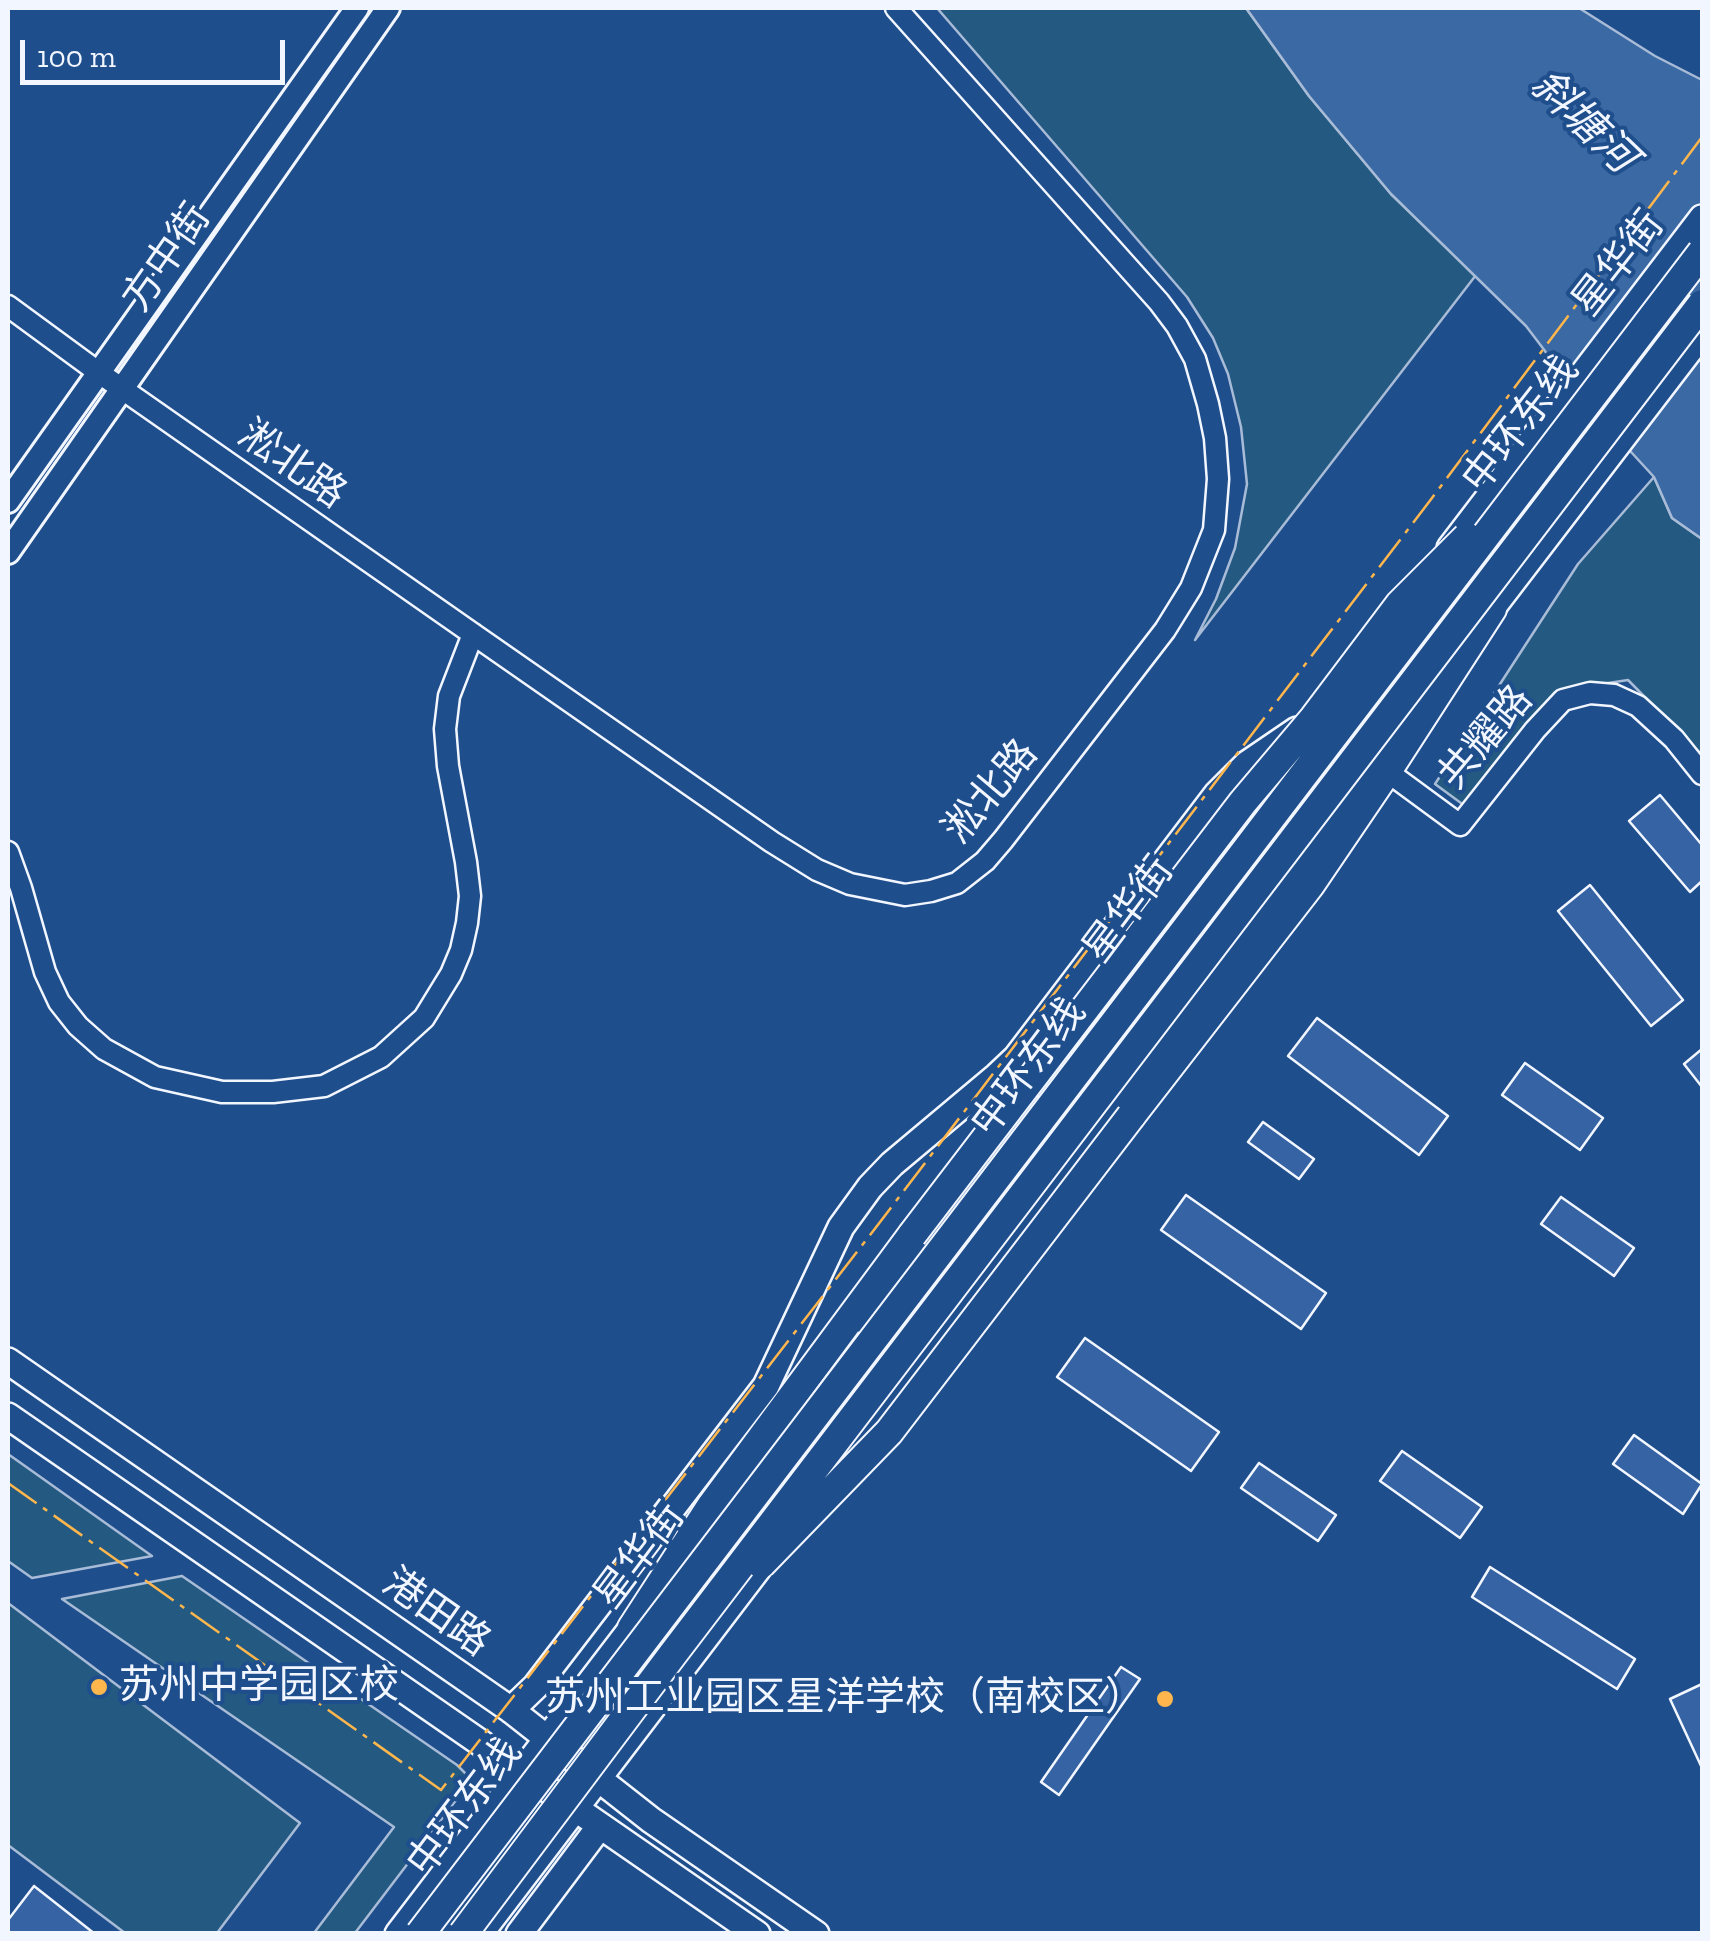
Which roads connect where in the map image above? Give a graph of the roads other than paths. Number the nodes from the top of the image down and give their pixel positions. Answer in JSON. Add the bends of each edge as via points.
{"nodes":[{"id":1,"x":357,"y":8,"type":"edge"},
{"id":2,"x":388,"y":8,"type":"edge"},
{"id":3,"x":896,"y":8,"type":"edge"},
{"id":4,"x":1702,"y":218,"type":"edge"},
{"id":5,"x":1702,"y":252,"type":"edge"},
{"id":6,"x":1702,"y":304,"type":"edge"},
{"id":7,"x":8,"y":306,"type":"edge"},
{"id":8,"x":1702,"y":334,"type":"edge"},
{"id":9,"x":98,"y":372,"type":"junction"},
{"id":10,"x":122,"y":389,"type":"junction"},
{"id":11,"x":1542,"y":462,"type":"junction"},
{"id":12,"x":8,"y":501,"type":"edge"},
{"id":13,"x":8,"y":552,"type":"edge"},
{"id":14,"x":1492,"y":609,"type":"joint"},
{"id":15,"x":473,"y":634,"type":"junction"},
{"id":16,"x":1330,"y":707,"type":"junction"},
{"id":17,"x":1380,"y":767,"type":"junction"},
{"id":18,"x":1702,"y":774,"type":"edge"},
{"id":19,"x":8,"y":852,"type":"edge"},
{"id":20,"x":8,"y":1360,"type":"edge"},
{"id":21,"x":8,"y":1416,"type":"edge"},
{"id":22,"x":632,"y":1628,"type":"junction"},
{"id":23,"x":673,"y":1654,"type":"junction"},
{"id":24,"x":511,"y":1710,"type":"junction"},
{"id":25,"x":546,"y":1738,"type":"junction"},
{"id":26,"x":522,"y":1772,"type":"junction"},
{"id":27,"x":598,"y":1778,"type":"junction"},
{"id":28,"x":575,"y":1809,"type":"junction"},
{"id":29,"x":600,"y":1826,"type":"junction"},
{"id":30,"x":398,"y":1934,"type":"edge"},
{"id":31,"x":420,"y":1934,"type":"edge"},
{"id":32,"x":463,"y":1934,"type":"edge"},
{"id":33,"x":480,"y":1934,"type":"edge"},
{"id":34,"x":519,"y":1934,"type":"edge"},
{"id":35,"x":756,"y":1934,"type":"edge"},
{"id":36,"x":816,"y":1934,"type":"edge"}],
"edges":[{"from":1,"to":9,"type":"main road","name":"方中街"},
{"from":2,"to":10,"type":"main road","name":"方中街"},
{"from":3,"to":15,"type":"street","name":"淞北路","via":[[1159,302],[1195,360],[1215,438],[1214,530],[1165,630],[986,861],[958,882],[905,894],[818,870]]},
{"from":4,"to":16,"type":"main road","name":"星华街"},
{"from":5,"to":11,"type":"highway","name":"中环东线","bridge":true},
{"from":6,"to":23,"type":"highway","name":"中环东线","bridge":true},
{"from":7,"to":9,"type":"street","name":"淞北路"},
{"from":8,"to":14,"type":"main road"},
{"from":9,"to":10,"type":"street","name":"淞北路"},
{"from":9,"to":12,"type":"main road","name":"方中街"},
{"from":10,"to":13,"type":"main road","name":"方中街"},
{"from":10,"to":15,"type":"street","name":"淞北路"},
{"from":11,"to":22,"type":"highway","bridge":true,"via":[[1400,604],[1243,802],[712,1505]]},
{"from":11,"to":31,"type":"highway","name":"中环东线","bridge":true},
{"from":14,"to":17,"type":"highway"},
{"from":15,"to":19,"type":"street","via":[[449,696],[446,729],[470,896],[461,950],[424,1018],[381,1057],[324,1086],[222,1092],[155,1077],[104,1048],[59,1002]]},
{"from":16,"to":22,"type":"main road","name":"星华街"},
{"from":16,"to":24,"type":"main road","via":[[1231,778],[1016,1058],[870,1187],[841,1228],[766,1386]]},
{"from":17,"to":18,"type":"street","name":"共耀路","via":[[1460,825],[1563,700],[1590,693],[1638,706]]},
{"from":17,"to":23,"type":"highway","bridge":true,"via":[[1310,885],[889,1432]]},
{"from":17,"to":27,"type":"main road"},
{"from":20,"to":24,"type":"main road","name":"港田路"},
{"from":21,"to":26,"type":"main road","name":"港田路"},
{"from":22,"to":25,"type":"main road","name":"星华街"},
{"from":23,"to":32,"type":"highway","name":"中环东线","bridge":true},
{"from":24,"to":25,"type":"main road","name":"港田路"},
{"from":25,"to":26,"type":"main road","name":"星华街"},
{"from":25,"to":27,"type":"main road","name":"港田路"},
{"from":26,"to":28,"type":"main road","name":"港田路"},
{"from":26,"to":30,"type":"main road","name":"星华街"},
{"from":27,"to":28,"type":"main road"},
{"from":27,"to":36,"type":"main road","name":"港田路"},
{"from":28,"to":29,"type":"main road","name":"港田路"},
{"from":28,"to":33,"type":"main road"},
{"from":29,"to":34,"type":"main road"},
{"from":29,"to":35,"type":"main road","name":"港田路"}]}
